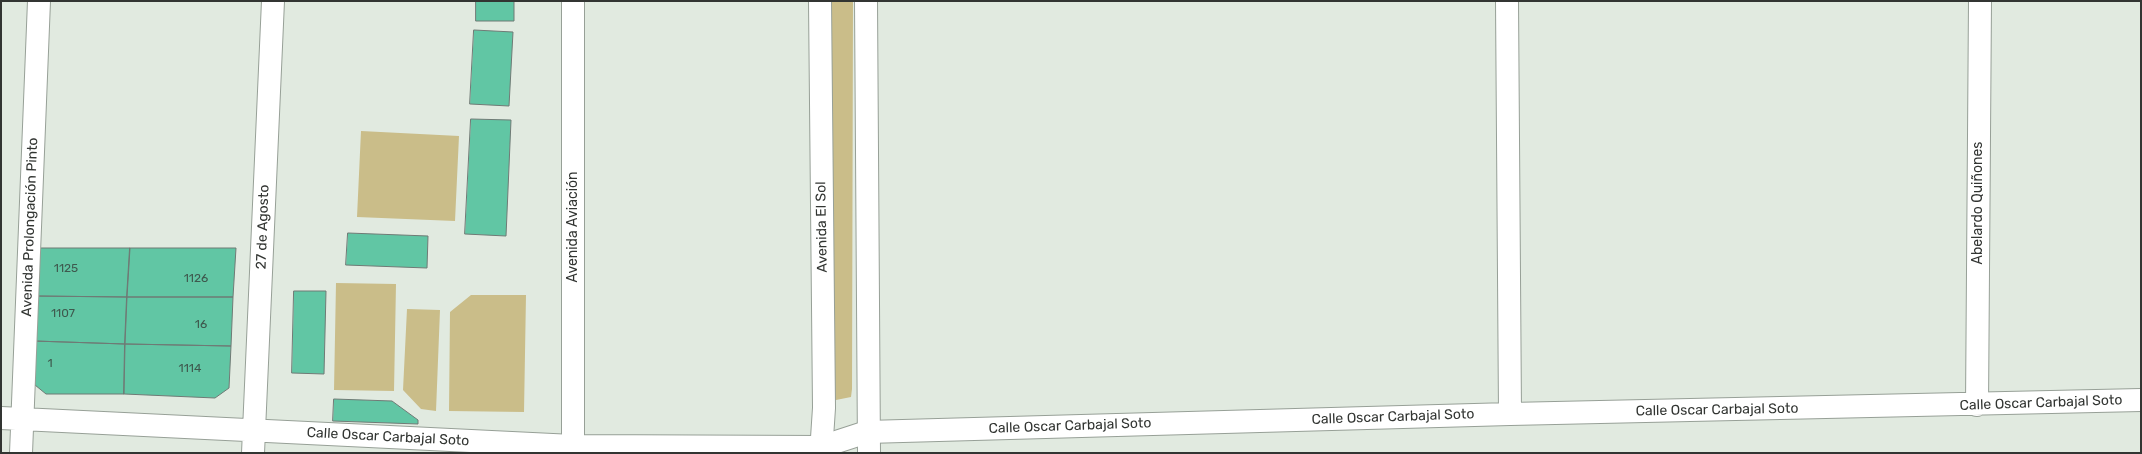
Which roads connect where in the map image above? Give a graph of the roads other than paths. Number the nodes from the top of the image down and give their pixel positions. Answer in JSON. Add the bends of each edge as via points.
{"nodes":[{"id":1,"x":39,"y":1,"type":"edge"},
{"id":2,"x":273,"y":1,"type":"edge"},
{"id":3,"x":574,"y":1,"type":"edge"},
{"id":4,"x":820,"y":1,"type":"edge"},
{"id":5,"x":866,"y":1,"type":"edge"},
{"id":6,"x":1507,"y":1,"type":"edge"},
{"id":7,"x":1980,"y":1,"type":"edge"},
{"id":8,"x":2141,"y":400,"type":"edge"},
{"id":9,"x":1977,"y":405,"type":"junction"},
{"id":10,"x":1510,"y":414,"type":"junction"},
{"id":11,"x":1,"y":418,"type":"edge"},
{"id":12,"x":22,"y":419,"type":"junction"},
{"id":13,"x":254,"y":430,"type":"junction"},
{"id":14,"x":867,"y":432,"type":"junction"},
{"id":15,"x":573,"y":449,"type":"edge"},
{"id":16,"x":821,"y":450,"type":"edge"},
{"id":17,"x":21,"y":453,"type":"edge"},
{"id":18,"x":254,"y":453,"type":"edge"},
{"id":19,"x":868,"y":453,"type":"edge"}],
"edges":[{"from":1,"to":12,"type":"street","name":"Avenida Prolongación Pinto"},
{"from":2,"to":13,"type":"street","name":"27 de Agosto"},
{"from":3,"to":15,"type":"street","name":"Avenida Aviación"},
{"from":4,"to":16,"type":"street","name":"Avenida El Sol","via":[[824,408]]},
{"from":5,"to":14,"type":"street","via":[[870,396]]},
{"from":6,"to":10,"type":"street"},
{"from":7,"to":9,"type":"street","name":"Abelardo Quiñones"},
{"from":8,"to":9,"type":"street","name":"Calle Oscar Carbajal Soto"},
{"from":9,"to":10,"type":"street","name":"Calle Oscar Carbajal Soto"},
{"from":10,"to":14,"type":"street","name":"Calle Oscar Carbajal Soto"},
{"from":11,"to":12,"type":"street","name":"Calle Oscar Carbajal Soto"},
{"from":12,"to":13,"type":"street","name":"Calle Oscar Carbajal Soto"},
{"from":12,"to":17,"type":"street","name":"Avenida Prolongación Pinto"},
{"from":13,"to":15,"type":"street","name":"Calle Oscar Carbajal Soto"},
{"from":13,"to":18,"type":"street","name":"27 de Agosto"},
{"from":14,"to":16,"type":"street","name":"Calle Oscar Carbajal Soto"},
{"from":14,"to":19,"type":"street"},
{"from":15,"to":16,"type":"street","name":"Calle Oscar Carbajal Soto"}]}
